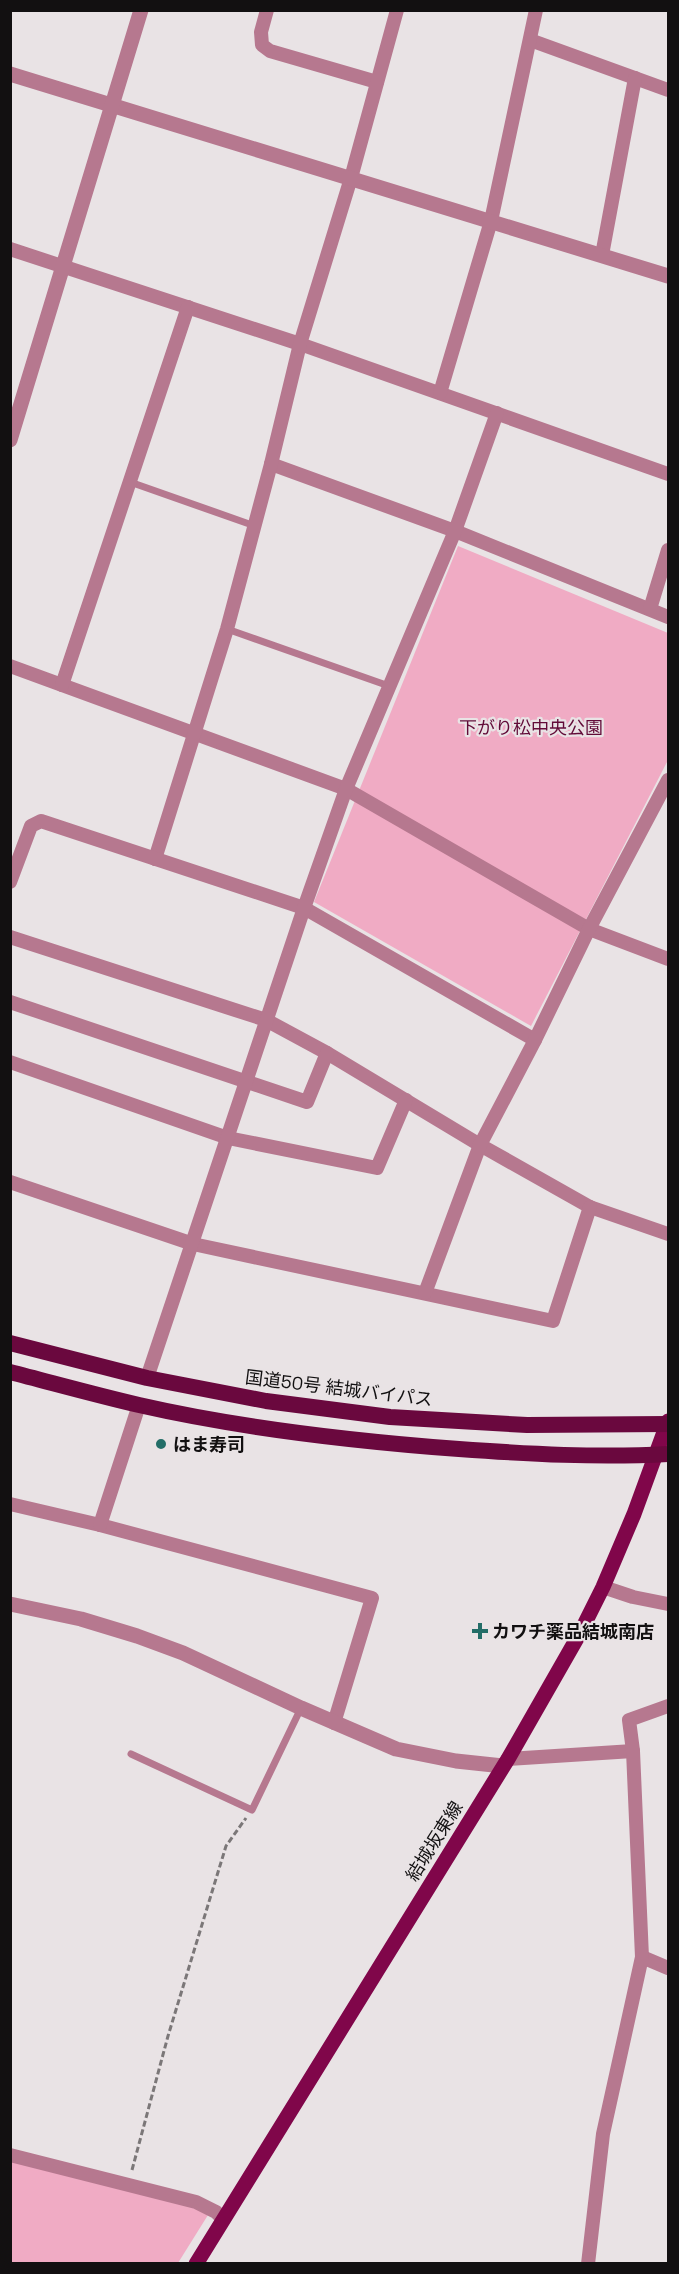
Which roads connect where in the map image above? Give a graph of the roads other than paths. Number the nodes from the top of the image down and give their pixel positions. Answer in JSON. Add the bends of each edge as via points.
{"nodes":[{"id":1,"x":141,"y":10,"type":"edge"},
{"id":2,"x":267,"y":10,"type":"edge"},
{"id":3,"x":397,"y":10,"type":"edge"},
{"id":4,"x":536,"y":10,"type":"edge"},
{"id":5,"x":530,"y":40,"type":"junction"},
{"id":6,"x":10,"y":74,"type":"edge"},
{"id":7,"x":635,"y":78,"type":"junction"},
{"id":8,"x":377,"y":82,"type":"junction"},
{"id":9,"x":669,"y":90,"type":"edge"},
{"id":10,"x":112,"y":105,"type":"junction"},
{"id":11,"x":351,"y":178,"type":"junction"},
{"id":12,"x":491,"y":221,"type":"junction"},
{"id":13,"x":10,"y":249,"type":"edge"},
{"id":14,"x":602,"y":255,"type":"junction"},
{"id":15,"x":63,"y":267,"type":"junction"},
{"id":16,"x":669,"y":276,"type":"edge"},
{"id":17,"x":188,"y":307,"type":"junction"},
{"id":18,"x":300,"y":344,"type":"junction"},
{"id":19,"x":440,"y":393,"type":"junction"},
{"id":20,"x":497,"y":413,"type":"junction"},
{"id":21,"x":10,"y":440,"type":"edge"},
{"id":22,"x":271,"y":464,"type":"junction"},
{"id":23,"x":669,"y":474,"type":"edge"},
{"id":24,"x":130,"y":482,"type":"junction"},
{"id":25,"x":255,"y":526,"type":"junction"},
{"id":26,"x":455,"y":531,"type":"junction"},
{"id":27,"x":669,"y":550,"type":"edge"},
{"id":28,"x":650,"y":609,"type":"junction"},
{"id":29,"x":669,"y":617,"type":"edge"},
{"id":30,"x":227,"y":629,"type":"junction"},
{"id":31,"x":10,"y":666,"type":"edge"},
{"id":32,"x":62,"y":685,"type":"junction"},
{"id":33,"x":389,"y":687,"type":"junction"},
{"id":34,"x":195,"y":734,"type":"junction"},
{"id":35,"x":669,"y":780,"type":"edge"},
{"id":36,"x":346,"y":789,"type":"junction"},
{"id":37,"x":655,"y":805,"type":"junction"},
{"id":38,"x":669,"y":812,"type":"edge"},
{"id":39,"x":155,"y":859,"type":"junction"},
{"id":40,"x":10,"y":882,"type":"edge"},
{"id":41,"x":304,"y":908,"type":"junction"},
{"id":42,"x":589,"y":929,"type":"junction"},
{"id":43,"x":10,"y":937,"type":"edge"},
{"id":44,"x":669,"y":959,"type":"edge"},
{"id":45,"x":10,"y":1002,"type":"edge"},
{"id":46,"x":266,"y":1020,"type":"junction"},
{"id":47,"x":535,"y":1040,"type":"junction"},
{"id":48,"x":327,"y":1053,"type":"junction"},
{"id":49,"x":10,"y":1062,"type":"edge"},
{"id":50,"x":247,"y":1080,"type":"junction"},
{"id":51,"x":406,"y":1100,"type":"junction"},
{"id":52,"x":228,"y":1138,"type":"junction"},
{"id":53,"x":480,"y":1145,"type":"junction"},
{"id":54,"x":10,"y":1182,"type":"edge"},
{"id":55,"x":590,"y":1207,"type":"junction"},
{"id":56,"x":669,"y":1234,"type":"edge"},
{"id":57,"x":194,"y":1244,"type":"junction"},
{"id":58,"x":425,"y":1293,"type":"junction"},
{"id":59,"x":10,"y":1343,"type":"edge"},
{"id":60,"x":10,"y":1372,"type":"edge"},
{"id":61,"x":147,"y":1378,"type":"junction"},
{"id":62,"x":140,"y":1405,"type":"junction"},
{"id":63,"x":668,"y":1423,"type":"edge"},
{"id":64,"x":663,"y":1455,"type":"edge"},
{"id":65,"x":10,"y":1504,"type":"edge"},
{"id":66,"x":99,"y":1525,"type":"junction"},
{"id":67,"x":603,"y":1587,"type":"junction"},
{"id":68,"x":10,"y":1604,"type":"edge"},
{"id":69,"x":669,"y":1604,"type":"edge"},
{"id":70,"x":669,"y":1706,"type":"edge"},
{"id":71,"x":301,"y":1708,"type":"junction"},
{"id":72,"x":334,"y":1723,"type":"junction"},
{"id":73,"x":633,"y":1751,"type":"junction"},
{"id":74,"x":130,"y":1754,"type":"dead end"},
{"id":75,"x":506,"y":1763,"type":"junction"},
{"id":76,"x":642,"y":1957,"type":"junction"},
{"id":77,"x":669,"y":1968,"type":"edge"},
{"id":78,"x":10,"y":2155,"type":"edge"},
{"id":79,"x":224,"y":2220,"type":"junction"},
{"id":80,"x":196,"y":2264,"type":"edge"},
{"id":81,"x":588,"y":2264,"type":"edge"}],
"edges":[{"from":1,"to":10,"type":"street"},
{"from":2,"to":8,"type":"street","via":[[261,32],[262,45],[270,51]]},
{"from":3,"to":8,"type":"street"},
{"from":4,"to":5,"type":"street"},
{"from":5,"to":7,"type":"street"},
{"from":5,"to":12,"type":"street"},
{"from":6,"to":10,"type":"street"},
{"from":7,"to":9,"type":"street"},
{"from":7,"to":14,"type":"street"},
{"from":8,"to":11,"type":"street"},
{"from":10,"to":11,"type":"street"},
{"from":10,"to":15,"type":"street"},
{"from":11,"to":12,"type":"street"},
{"from":11,"to":18,"type":"street"},
{"from":12,"to":14,"type":"street"},
{"from":12,"to":19,"type":"street"},
{"from":13,"to":15,"type":"street"},
{"from":14,"to":16,"type":"street"},
{"from":15,"to":17,"type":"street"},
{"from":15,"to":21,"type":"street"},
{"from":17,"to":18,"type":"street"},
{"from":17,"to":24,"type":"street"},
{"from":18,"to":19,"type":"street"},
{"from":18,"to":22,"type":"street"},
{"from":19,"to":20,"type":"street"},
{"from":20,"to":23,"type":"street"},
{"from":20,"to":26,"type":"street"},
{"from":22,"to":25,"type":"street"},
{"from":22,"to":26,"type":"street"},
{"from":24,"to":25,"type":"lane"},
{"from":24,"to":32,"type":"street"},
{"from":25,"to":30,"type":"street"},
{"from":26,"to":28,"type":"street"},
{"from":26,"to":33,"type":"street"},
{"from":27,"to":28,"type":"street"},
{"from":28,"to":29,"type":"street"},
{"from":30,"to":33,"type":"lane"},
{"from":30,"to":34,"type":"street"},
{"from":31,"to":32,"type":"street"},
{"from":32,"to":34,"type":"street"},
{"from":33,"to":36,"type":"street"},
{"from":34,"to":36,"type":"street"},
{"from":34,"to":39,"type":"street"},
{"from":35,"to":37,"type":"street"},
{"from":36,"to":41,"type":"street"},
{"from":36,"to":42,"type":"street"},
{"from":37,"to":38,"type":"street"},
{"from":37,"to":42,"type":"street"},
{"from":39,"to":40,"type":"street","via":[[41,821],[31,826]]},
{"from":39,"to":41,"type":"street"},
{"from":41,"to":46,"type":"street"},
{"from":41,"to":47,"type":"street"},
{"from":42,"to":44,"type":"street"},
{"from":42,"to":47,"type":"street"},
{"from":43,"to":46,"type":"street"},
{"from":45,"to":50,"type":"street"},
{"from":46,"to":48,"type":"street"},
{"from":46,"to":50,"type":"street"},
{"from":47,"to":53,"type":"street"},
{"from":48,"to":50,"type":"street","via":[[307,1102]]},
{"from":48,"to":51,"type":"street"},
{"from":49,"to":52,"type":"street"},
{"from":50,"to":52,"type":"street"},
{"from":51,"to":52,"type":"street","via":[[377,1168]]},
{"from":51,"to":53,"type":"street"},
{"from":52,"to":57,"type":"street"},
{"from":53,"to":55,"type":"street"},
{"from":53,"to":58,"type":"street"},
{"from":54,"to":57,"type":"street"},
{"from":55,"to":56,"type":"street"},
{"from":55,"to":58,"type":"street","via":[[553,1321]]},
{"from":57,"to":58,"type":"street"},
{"from":57,"to":61,"type":"street"},
{"from":59,"to":61,"type":"highway","name":"国道50号 結城バイパス"},
{"from":60,"to":62,"type":"highway"},
{"from":61,"to":63,"type":"highway","name":"国道50号 結城バイパス","via":[[266,1401],[390,1417],[527,1425]]},
{"from":62,"to":64,"type":"highway","via":[[259,1428],[388,1444],[520,1454]]},
{"from":62,"to":66,"type":"street"},
{"from":63,"to":64,"type":"main road","name":"結城坂東線"},
{"from":64,"to":67,"type":"main road","name":"結城坂東線"},
{"from":65,"to":66,"type":"street"},
{"from":66,"to":72,"type":"street","via":[[372,1598]]},
{"from":67,"to":69,"type":"street"},
{"from":67,"to":75,"type":"main road","name":"結城坂東線"},
{"from":68,"to":71,"type":"street","via":[[137,1636]]},
{"from":70,"to":73,"type":"street","via":[[629,1720]]},
{"from":71,"to":72,"type":"street"},
{"from":71,"to":74,"type":"lane","via":[[252,1810]]},
{"from":72,"to":75,"type":"street","via":[[396,1749],[456,1761]]},
{"from":73,"to":75,"type":"street"},
{"from":73,"to":76,"type":"street"},
{"from":75,"to":79,"type":"main road","name":"結城坂東線"},
{"from":76,"to":77,"type":"street"},
{"from":76,"to":81,"type":"street","via":[[603,2134]]},
{"from":78,"to":79,"type":"street","via":[[196,2202]]},
{"from":79,"to":80,"type":"main road","name":"結城坂東線"}]}
